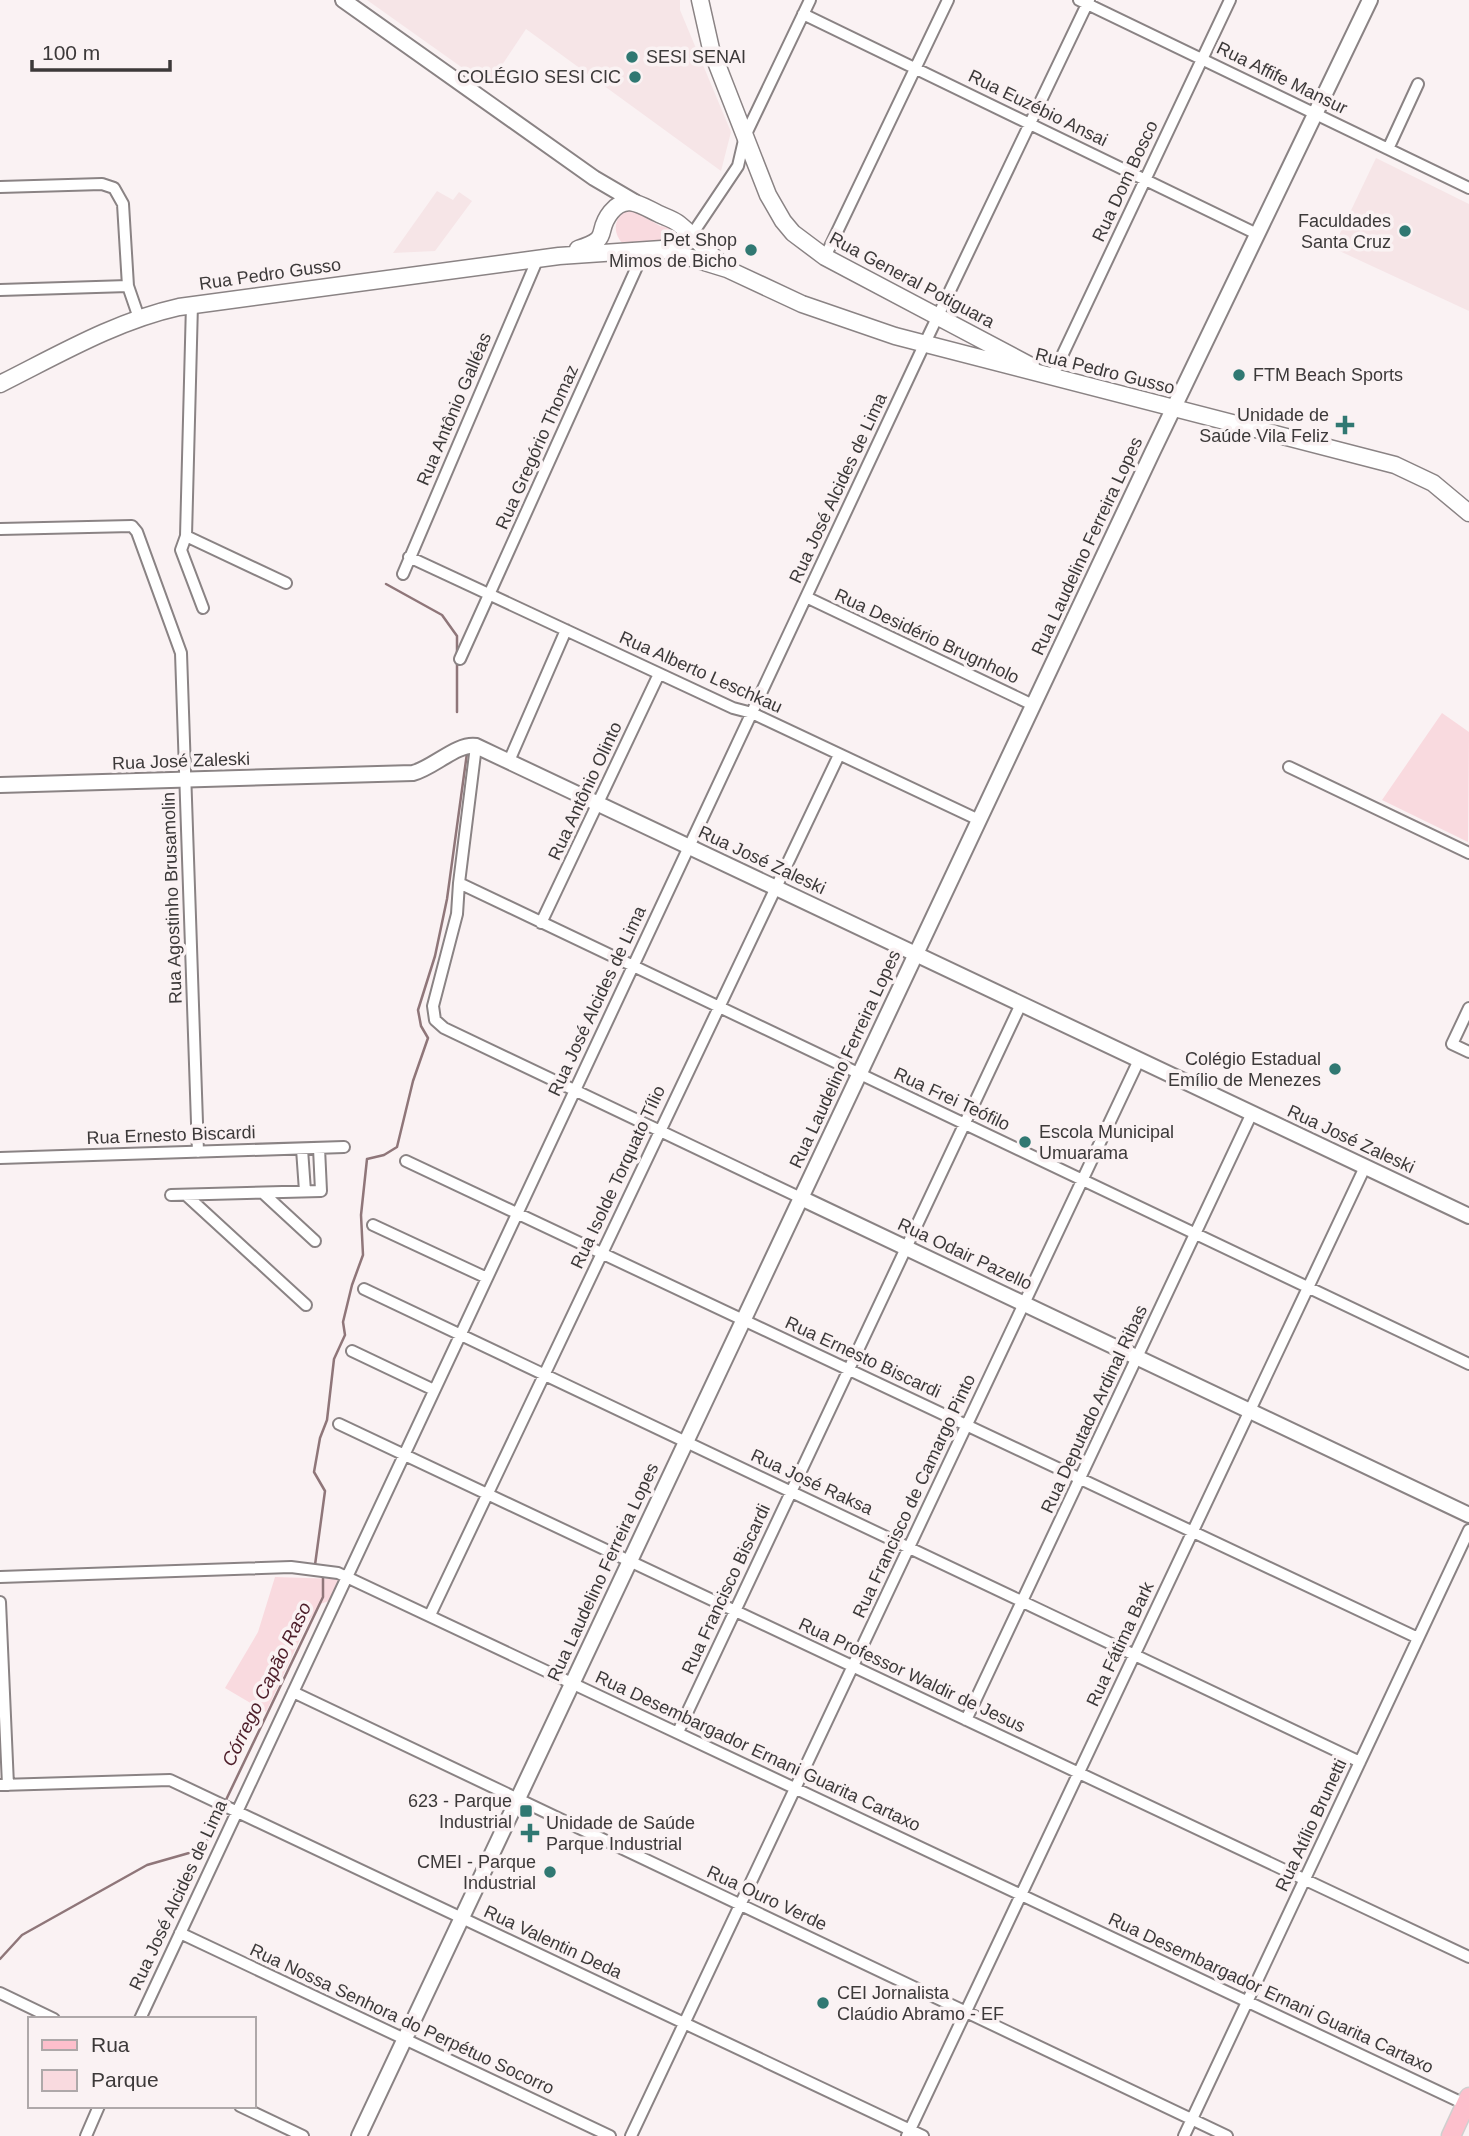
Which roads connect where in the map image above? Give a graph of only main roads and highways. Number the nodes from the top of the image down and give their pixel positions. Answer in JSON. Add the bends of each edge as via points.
{"nodes":[{"id":1,"x":700,"y":0,"type":"edge"},
{"id":2,"x":606,"y":223,"type":"junction"},
{"id":3,"x":691,"y":236,"type":"junction"},
{"id":4,"x":615,"y":251,"type":"junction"},
{"id":5,"x":681,"y":253,"type":"junction"},
{"id":6,"x":559,"y":256,"type":"junction"},
{"id":7,"x":727,"y":269,"type":"junction"},
{"id":8,"x":1052,"y":377,"type":"junction"},
{"id":9,"x":0,"y":384,"type":"edge"},
{"id":10,"x":1469,"y":513,"type":"edge"},
{"id":11,"x":1468,"y":2103,"type":"edge"},
{"id":12,"x":1451,"y":2136,"type":"edge"}],
"edges":[{"from":1,"to":8,"type":"main road","name":"Rua General Potiguara","via":[[711,49],[768,195],[783,221],[825,257]]},
{"from":2,"to":3,"type":"main road","name":"Rua Pedro Gusso","via":[[618,206],[635,202],[677,222]]},
{"from":2,"to":4,"type":"main road","via":[[607,243]]},
{"from":2,"to":6,"type":"main road","name":"Rua Pedro Gusso","via":[[597,242]]},
{"from":3,"to":5,"type":"main road","via":[[690,247]]},
{"from":3,"to":7,"type":"main road","name":"Rua Pedro Gusso"},
{"from":4,"to":5,"type":"main road","name":"Rua Pedro Gusso"},
{"from":4,"to":6,"type":"main road","name":"Rua Pedro Gusso"},
{"from":5,"to":7,"type":"main road","name":"Rua Pedro Gusso"},
{"from":6,"to":9,"type":"main road","name":"Rua Pedro Gusso","via":[[191,304],[139,318]]},
{"from":7,"to":8,"type":"main road","name":"Rua Pedro Gusso","via":[[834,316],[924,345]]},
{"from":8,"to":10,"type":"main road","name":"Rua Pedro Gusso","via":[[1395,465],[1433,483]]},
{"from":11,"to":12,"type":"main road"}]}
